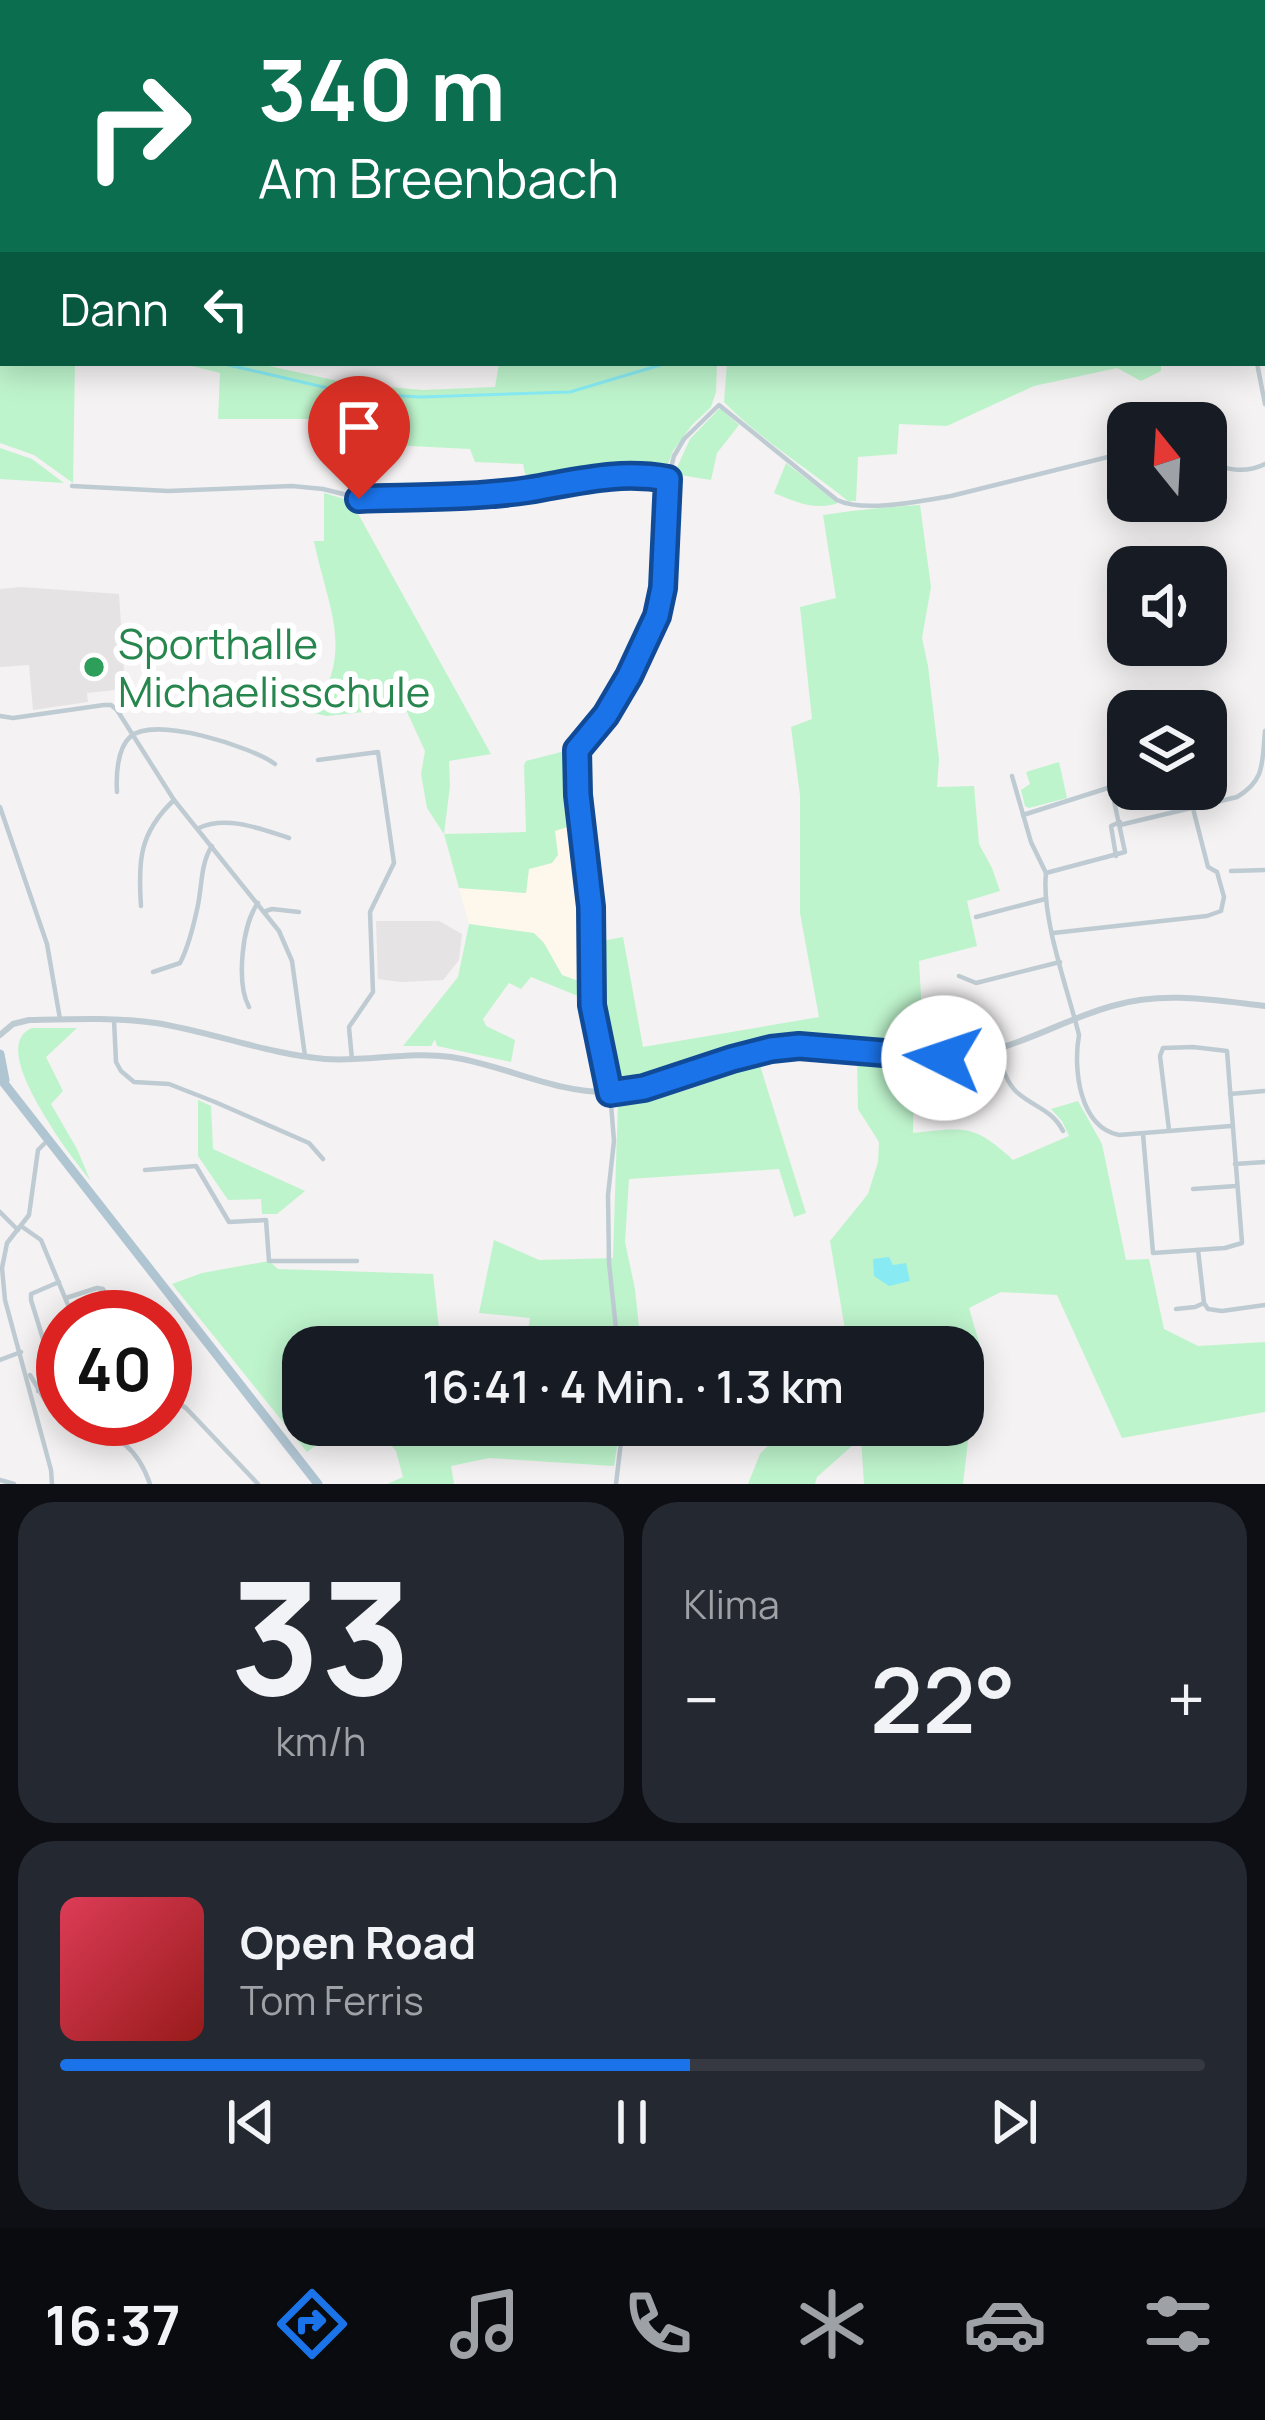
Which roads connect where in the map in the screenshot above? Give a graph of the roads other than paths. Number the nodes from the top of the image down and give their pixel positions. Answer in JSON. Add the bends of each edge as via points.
{"nodes":[{"id":1,"x":1258,"y":366,"type":"edge"},
{"id":2,"x":1265,"y":404,"type":"edge"},
{"id":3,"x":1107,"y":457,"type":"edge"},
{"id":4,"x":1265,"y":464,"type":"edge"},
{"id":5,"x":1227,"y":468,"type":"edge"},
{"id":6,"x":668,"y":479,"type":"junction"},
{"id":7,"x":73,"y":486,"type":"dead end"},
{"id":8,"x":0,"y":716,"type":"edge"},
{"id":9,"x":1265,"y":731,"type":"edge"},
{"id":10,"x":132,"y":735,"type":"junction"},
{"id":11,"x":318,"y":760,"type":"dead end"},
{"id":12,"x":275,"y":764,"type":"dead end"},
{"id":13,"x":1012,"y":776,"type":"dead end"},
{"id":14,"x":117,"y":792,"type":"dead end"},
{"id":15,"x":1227,"y":799,"type":"edge"},
{"id":16,"x":174,"y":800,"type":"junction"},
{"id":17,"x":0,"y":807,"type":"edge"},
{"id":18,"x":1183,"y":810,"type":"edge"},
{"id":19,"x":1193,"y":810,"type":"edge"},
{"id":20,"x":1023,"y":815,"type":"junction"},
{"id":21,"x":2,"y":819,"type":"edge"},
{"id":22,"x":1120,"y":824,"type":"junction"},
{"id":23,"x":199,"y":828,"type":"junction"},
{"id":24,"x":290,"y":838,"type":"dead end"},
{"id":25,"x":212,"y":846,"type":"junction"},
{"id":26,"x":1265,"y":870,"type":"edge"},
{"id":27,"x":1231,"y":871,"type":"dead end"},
{"id":28,"x":1046,"y":873,"type":"junction"},
{"id":29,"x":1045,"y":899,"type":"junction"},
{"id":30,"x":258,"y":903,"type":"junction"},
{"id":31,"x":141,"y":906,"type":"dead end"},
{"id":32,"x":266,"y":911,"type":"junction"},
{"id":33,"x":299,"y":912,"type":"dead end"},
{"id":34,"x":976,"y":917,"type":"dead end"},
{"id":35,"x":1053,"y":933,"type":"junction"},
{"id":36,"x":1060,"y":962,"type":"junction"},
{"id":37,"x":153,"y":972,"type":"dead end"},
{"id":38,"x":958,"y":976,"type":"dead end"},
{"id":39,"x":1265,"y":1006,"type":"edge"},
{"id":40,"x":249,"y":1007,"type":"dead end"},
{"id":41,"x":1075,"y":1018,"type":"junction"},
{"id":42,"x":60,"y":1019,"type":"junction"},
{"id":43,"x":114,"y":1020,"type":"junction"},
{"id":44,"x":1,"y":1032,"type":"edge"},
{"id":45,"x":997,"y":1051,"type":"junction"},
{"id":46,"x":0,"y":1054,"type":"edge"},
{"id":47,"x":305,"y":1057,"type":"junction"},
{"id":48,"x":352,"y":1060,"type":"junction"},
{"id":49,"x":3,"y":1081,"type":"edge"},
{"id":50,"x":1264,"y":1091,"type":"edge"},
{"id":51,"x":610,"y":1093,"type":"junction"},
{"id":52,"x":1230,"y":1094,"type":"junction"},
{"id":53,"x":1231,"y":1126,"type":"junction"},
{"id":54,"x":1169,"y":1130,"type":"junction"},
{"id":55,"x":1064,"y":1131,"type":"dead end"},
{"id":56,"x":1143,"y":1134,"type":"junction"},
{"id":57,"x":48,"y":1140,"type":"junction"},
{"id":58,"x":323,"y":1159,"type":"dead end"},
{"id":59,"x":1265,"y":1162,"type":"edge"},
{"id":60,"x":1234,"y":1165,"type":"junction"},
{"id":61,"x":145,"y":1170,"type":"dead end"},
{"id":62,"x":1236,"y":1186,"type":"junction"},
{"id":63,"x":1192,"y":1190,"type":"dead end"},
{"id":64,"x":0,"y":1212,"type":"edge"},
{"id":65,"x":19,"y":1228,"type":"junction"},
{"id":66,"x":3,"y":1242,"type":"edge"},
{"id":67,"x":1198,"y":1250,"type":"junction"},
{"id":68,"x":357,"y":1261,"type":"dead end"},
{"id":69,"x":59,"y":1282,"type":"junction"},
{"id":70,"x":40,"y":1290,"type":"edge"},
{"id":71,"x":62,"y":1290,"type":"edge"},
{"id":72,"x":1204,"y":1303,"type":"junction"},
{"id":73,"x":1265,"y":1305,"type":"edge"},
{"id":74,"x":1176,"y":1309,"type":"dead end"},
{"id":75,"x":615,"y":1326,"type":"edge"},
{"id":76,"x":21,"y":1352,"type":"junction"},
{"id":77,"x":0,"y":1360,"type":"edge"},
{"id":78,"x":26,"y":1371,"type":"junction"},
{"id":79,"x":36,"y":1388,"type":"edge"},
{"id":80,"x":192,"y":1416,"type":"edge"},
{"id":81,"x":128,"y":1446,"type":"edge"},
{"id":82,"x":621,"y":1446,"type":"edge"},
{"id":83,"x":0,"y":1480,"type":"edge"},
{"id":84,"x":14,"y":1484,"type":"edge"},
{"id":85,"x":52,"y":1484,"type":"edge"},
{"id":86,"x":150,"y":1484,"type":"edge"},
{"id":87,"x":258,"y":1484,"type":"edge"},
{"id":88,"x":317,"y":1484,"type":"edge"},
{"id":89,"x":616,"y":1484,"type":"edge"}],
"edges":[{"from":1,"to":2,"type":"street"},
{"from":3,"to":6,"type":"street","via":[[951,496],[848,505],[718,405],[684,440]]},
{"from":4,"to":5,"type":"street","via":[[1250,472]]},
{"from":6,"to":7,"type":"street","via":[[359,499],[292,487]]},
{"from":6,"to":51,"type":"street","via":[[657,616],[606,715],[577,750],[592,1005]]},
{"from":8,"to":10,"type":"street","via":[[111,705]]},
{"from":9,"to":15,"type":"street","via":[[1255,788]]},
{"from":10,"to":12,"type":"street","via":[[200,735]]},
{"from":10,"to":14,"type":"street"},
{"from":10,"to":16,"type":"street"},
{"from":11,"to":48,"type":"street","via":[[378,752],[394,863],[370,912],[373,992],[349,1027]]},
{"from":13,"to":20,"type":"street"},
{"from":16,"to":23,"type":"street"},
{"from":16,"to":31,"type":"street","via":[[142,849]]},
{"from":17,"to":21,"type":"street"},
{"from":18,"to":22,"type":"street"},
{"from":19,"to":35,"type":"street","via":[[1224,897],[1215,915]]},
{"from":20,"to":22,"type":"street","via":[[1111,787]]},
{"from":20,"to":28,"type":"street"},
{"from":21,"to":42,"type":"street","via":[[47,944]]},
{"from":22,"to":28,"type":"street","via":[[1122,854]]},
{"from":23,"to":24,"type":"street","via":[[235,823]]},
{"from":23,"to":25,"type":"street"},
{"from":25,"to":30,"type":"street"},
{"from":25,"to":37,"type":"street","via":[[184,956]]},
{"from":26,"to":27,"type":"street"},
{"from":28,"to":29,"type":"street"},
{"from":29,"to":34,"type":"street"},
{"from":29,"to":35,"type":"street"},
{"from":30,"to":32,"type":"street"},
{"from":30,"to":40,"type":"street","via":[[241,968]]},
{"from":32,"to":33,"type":"street"},
{"from":32,"to":47,"type":"street","via":[[292,961]]},
{"from":35,"to":36,"type":"street"},
{"from":36,"to":38,"type":"street","via":[[976,982]]},
{"from":36,"to":41,"type":"street"},
{"from":39,"to":41,"type":"street","via":[[1169,997]]},
{"from":41,"to":45,"type":"street"},
{"from":41,"to":56,"type":"street","via":[[1081,1094],[1100,1127]]},
{"from":42,"to":43,"type":"street"},
{"from":42,"to":44,"type":"street","via":[[21,1021]]},
{"from":43,"to":47,"type":"street"},
{"from":43,"to":58,"type":"street","via":[[116,1061],[134,1082],[169,1084],[214,1102],[309,1143]]},
{"from":45,"to":51,"type":"street","via":[[944,1058],[785,1048]]},
{"from":45,"to":55,"type":"street","via":[[1018,1094]]},
{"from":46,"to":49,"type":"main road"},
{"from":47,"to":48,"type":"street"},
{"from":48,"to":51,"type":"street","via":[[449,1057]]},
{"from":49,"to":57,"type":"main road"},
{"from":50,"to":52,"type":"street"},
{"from":51,"to":75,"type":"street"},
{"from":52,"to":53,"type":"street"},
{"from":52,"to":54,"type":"street","via":[[1227,1052],[1162,1048]]},
{"from":53,"to":54,"type":"street"},
{"from":53,"to":60,"type":"street"},
{"from":54,"to":56,"type":"street"},
{"from":56,"to":67,"type":"street","via":[[1153,1253]]},
{"from":57,"to":65,"type":"street","via":[[38,1150],[29,1215]]},
{"from":57,"to":88,"type":"main road"},
{"from":59,"to":60,"type":"street"},
{"from":60,"to":62,"type":"street"},
{"from":61,"to":68,"type":"street","via":[[196,1166],[229,1222],[266,1220],[268,1262]]},
{"from":62,"to":63,"type":"street"},
{"from":62,"to":67,"type":"street","via":[[1242,1243]]},
{"from":64,"to":65,"type":"street"},
{"from":65,"to":66,"type":"street"},
{"from":65,"to":69,"type":"street","via":[[41,1240]]},
{"from":66,"to":76,"type":"street","via":[[3,1284]]},
{"from":67,"to":72,"type":"street"},
{"from":69,"to":70,"type":"street"},
{"from":69,"to":71,"type":"street"},
{"from":72,"to":73,"type":"street","via":[[1222,1311]]},
{"from":72,"to":74,"type":"street"},
{"from":76,"to":77,"type":"street"},
{"from":76,"to":78,"type":"street"},
{"from":78,"to":79,"type":"street"},
{"from":78,"to":85,"type":"street"},
{"from":80,"to":87,"type":"street"},
{"from":81,"to":86,"type":"street"},
{"from":82,"to":89,"type":"street"},
{"from":83,"to":84,"type":"street"}]}
